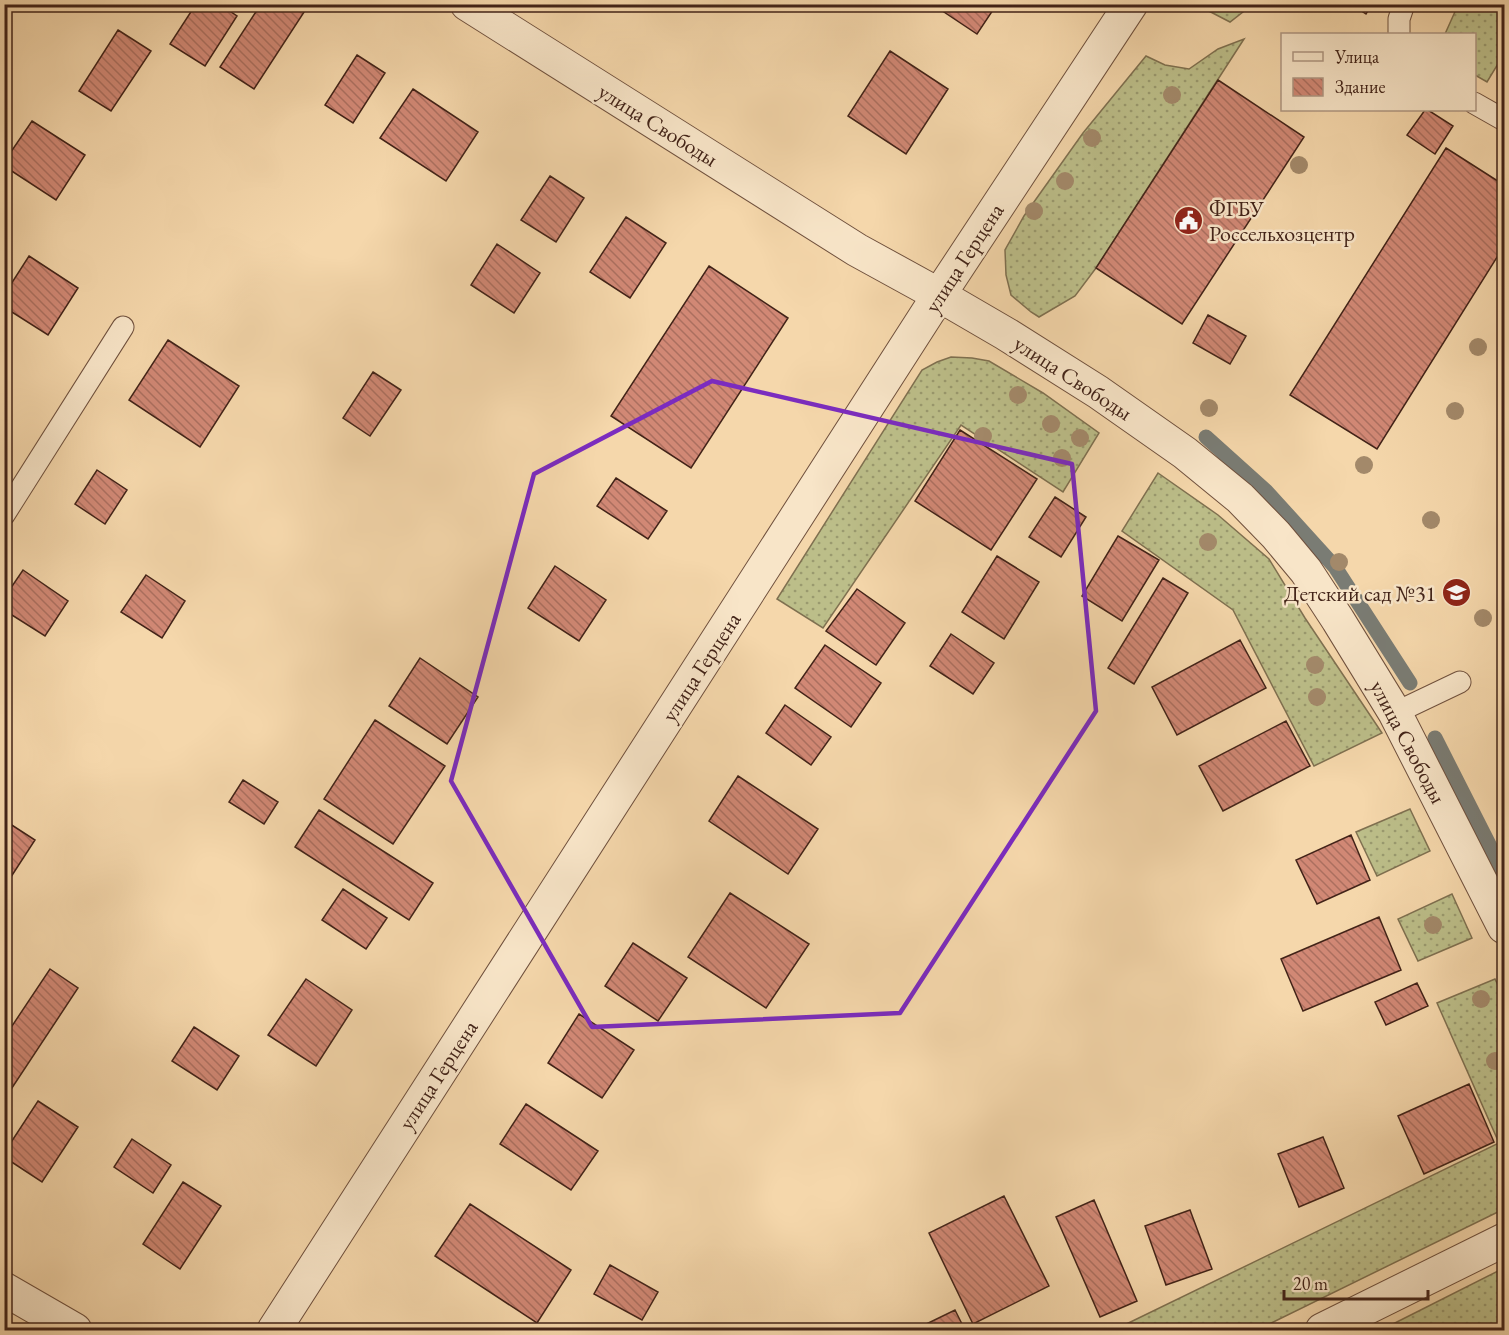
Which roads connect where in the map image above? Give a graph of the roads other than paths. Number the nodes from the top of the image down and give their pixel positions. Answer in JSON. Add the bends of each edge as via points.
{"nodes":[{"id":1,"x":467,"y":4,"type":"edge"},
{"id":2,"x":1131,"y":4,"type":"edge"},
{"id":3,"x":1404,"y":4,"type":"edge"},
{"id":4,"x":1399,"y":33,"type":"edge"},
{"id":5,"x":1476,"y":104,"type":"edge"},
{"id":6,"x":1504,"y":120,"type":"edge"},
{"id":7,"x":939,"y":295,"type":"junction"},
{"id":8,"x":123,"y":327,"type":"dead end"},
{"id":9,"x":4,"y":515,"type":"edge"},
{"id":10,"x":1460,"y":682,"type":"dead end"},
{"id":11,"x":1395,"y":713,"type":"junction"},
{"id":12,"x":1504,"y":927,"type":"edge"},
{"id":13,"x":1504,"y":1240,"type":"edge"},
{"id":14,"x":4,"y":1289,"type":"edge"},
{"id":15,"x":75,"y":1330,"type":"edge"},
{"id":16,"x":274,"y":1330,"type":"edge"},
{"id":17,"x":1322,"y":1330,"type":"edge"}],
"edges":[{"from":1,"to":7,"type":"street","name":"улица Свободы","via":[[857,250]]},
{"from":2,"to":7,"type":"street","name":"улица Герцена"},
{"from":3,"to":4,"type":"lane"},
{"from":5,"to":6,"type":"lane"},
{"from":7,"to":11,"type":"street","name":"улица Свободы","via":[[1098,392],[1185,453],[1240,498],[1306,571]]},
{"from":7,"to":16,"type":"street","name":"улица Герцена"},
{"from":8,"to":9,"type":"lane"},
{"from":10,"to":11,"type":"lane"},
{"from":11,"to":12,"type":"street","name":"улица Свободы"},
{"from":13,"to":17,"type":"street"},
{"from":14,"to":15,"type":"street"}]}
